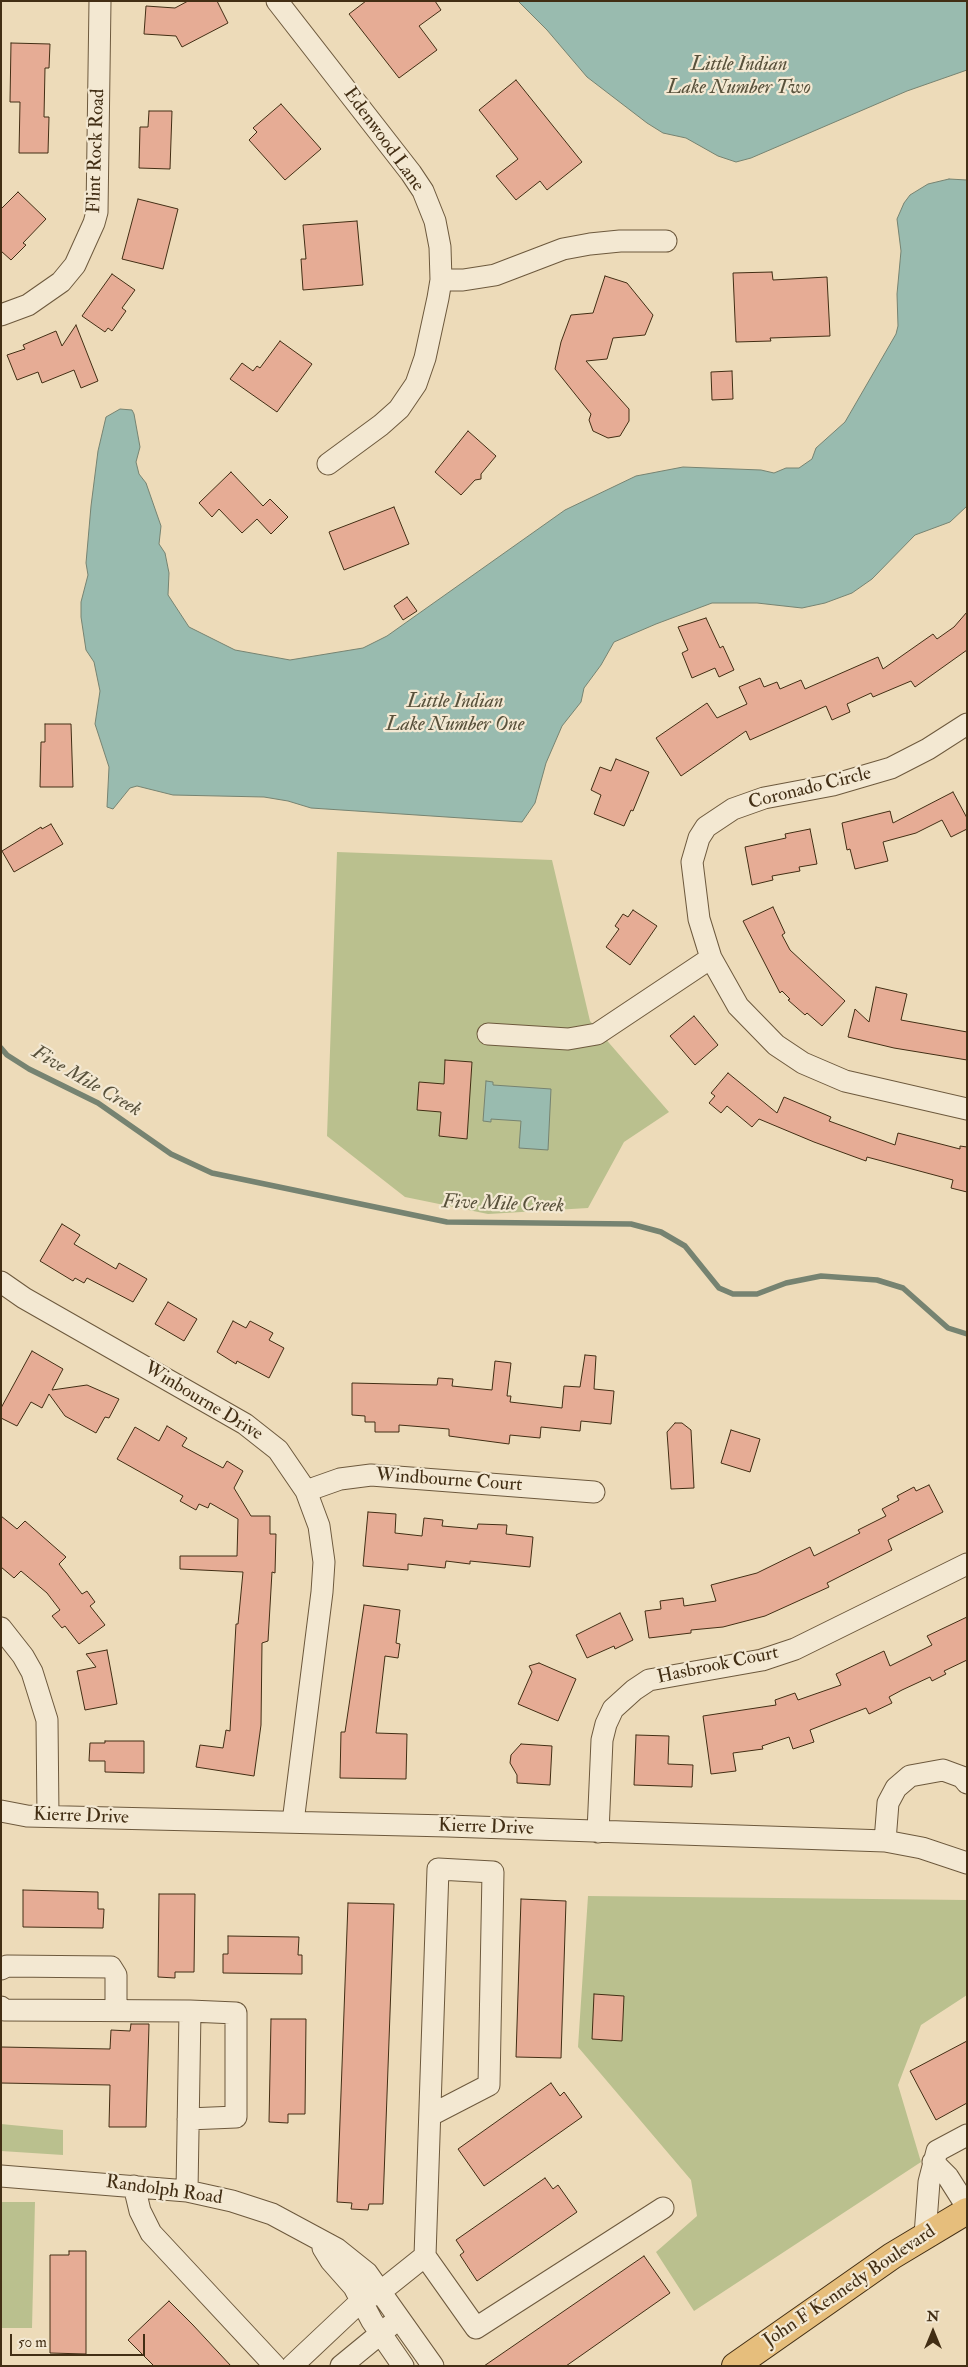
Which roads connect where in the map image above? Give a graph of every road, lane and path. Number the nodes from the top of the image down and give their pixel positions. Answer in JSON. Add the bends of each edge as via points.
{"nodes":[{"id":1,"x":100,"y":1,"type":"edge"},
{"id":2,"x":277,"y":1,"type":"edge"},
{"id":3,"x":666,"y":241,"type":"dead end"},
{"id":4,"x":441,"y":280,"type":"junction"},
{"id":5,"x":1,"y":315,"type":"edge"},
{"id":6,"x":328,"y":464,"type":"dead end"},
{"id":7,"x":967,"y":724,"type":"edge"},
{"id":8,"x":711,"y":958,"type":"junction"},
{"id":9,"x":488,"y":1034,"type":"dead end"},
{"id":10,"x":967,"y":1109,"type":"edge"},
{"id":11,"x":1,"y":1282,"type":"edge"},
{"id":12,"x":306,"y":1491,"type":"junction"},
{"id":13,"x":594,"y":1492,"type":"dead end"},
{"id":14,"x":967,"y":1564,"type":"edge"},
{"id":15,"x":1,"y":1628,"type":"edge"},
{"id":16,"x":967,"y":1783,"type":"edge"},
{"id":17,"x":1,"y":1811,"type":"edge"},
{"id":18,"x":48,"y":1816,"type":"junction"},
{"id":19,"x":293,"y":1822,"type":"junction"},
{"id":20,"x":598,"y":1832,"type":"junction"},
{"id":21,"x":885,"y":1841,"type":"junction"},
{"id":22,"x":967,"y":1864,"type":"edge"},
{"id":23,"x":1,"y":1969,"type":"edge"},
{"id":24,"x":1,"y":2007,"type":"edge"},
{"id":25,"x":116,"y":2010,"type":"junction"},
{"id":26,"x":190,"y":2011,"type":"junction"},
{"id":27,"x":431,"y":2115,"type":"junction"},
{"id":28,"x":188,"y":2119,"type":"junction"},
{"id":29,"x":967,"y":2135,"type":"edge"},
{"id":30,"x":933,"y":2162,"type":"junction"},
{"id":31,"x":1,"y":2176,"type":"edge"},
{"id":32,"x":134,"y":2186,"type":"junction"},
{"id":33,"x":187,"y":2191,"type":"junction"},
{"id":34,"x":663,"y":2208,"type":"dead end"},
{"id":35,"x":967,"y":2209,"type":"edge"},
{"id":36,"x":925,"y":2235,"type":"junction"},
{"id":37,"x":425,"y":2256,"type":"junction"},
{"id":38,"x":371,"y":2296,"type":"junction"},
{"id":39,"x":400,"y":2319,"type":"junction"},
{"id":40,"x":380,"y":2333,"type":"junction"},
{"id":41,"x":348,"y":2363,"type":"edge"},
{"id":42,"x":275,"y":2366,"type":"edge"},
{"id":43,"x":292,"y":2366,"type":"edge"},
{"id":44,"x":403,"y":2366,"type":"edge"},
{"id":45,"x":433,"y":2366,"type":"edge"},
{"id":46,"x":735,"y":2366,"type":"edge"}],
"edges":[{"from":1,"to":5,"type":"street","name":"Flint Rock Road","via":[[94,223],[75,266],[61,282],[28,305]]},
{"from":2,"to":4,"type":"street","name":"Edenwood Lane","via":[[378,128],[422,191],[435,221]]},
{"from":3,"to":4,"type":"street","via":[[590,244],[563,249],[496,275]]},
{"from":4,"to":6,"type":"street","name":"Edenwood Lane","via":[[425,358],[416,384],[399,409]]},
{"from":7,"to":8,"type":"street","name":"Coronado Circle","via":[[891,768],[833,785],[748,803],[712,822],[699,838],[692,862],[699,919]]},
{"from":8,"to":9,"type":"street","via":[[597,1034],[568,1039]]},
{"from":8,"to":10,"type":"street","name":"Coronado Circle","via":[[728,991],[748,1018],[776,1045],[803,1063],[845,1081]]},
{"from":11,"to":12,"type":"street","name":"Winbourne Drive","via":[[245,1424],[278,1450]]},
{"from":12,"to":13,"type":"street","name":"Windbourne Court","via":[[340,1479],[371,1475]]},
{"from":12,"to":19,"type":"street","name":"Winbourne Drive","via":[[319,1526],[324,1562]]},
{"from":14,"to":20,"type":"street","name":"Hasbrook Court","via":[[794,1649],[762,1660],[649,1680],[634,1690],[614,1709],[606,1724],[602,1740]]},
{"from":15,"to":18,"type":"street","via":[[32,1672],[47,1720]]},
{"from":16,"to":21,"type":"street","via":[[962,1777],[944,1770],[910,1776],[896,1788],[888,1803]]},
{"from":17,"to":18,"type":"street","name":"Kierre Drive"},
{"from":18,"to":19,"type":"street","name":"Kierre Drive"},
{"from":19,"to":20,"type":"street","name":"Kierre Drive"},
{"from":20,"to":21,"type":"street","name":"Kierre Drive"},
{"from":21,"to":22,"type":"street","name":"Kierre Drive","via":[[930,1850]]},
{"from":23,"to":25,"type":"street","via":[[7,1966],[111,1967],[116,1975]]},
{"from":24,"to":25,"type":"street","via":[[4,2010]]},
{"from":25,"to":26,"type":"street"},
{"from":26,"to":28,"type":"street"},
{"from":26,"to":28,"type":"street","via":[[236,2013],[236,2117]]},
{"from":27,"to":27,"type":"street","via":[[438,1869],[493,1872],[489,2085]]},
{"from":27,"to":37,"type":"street"},
{"from":28,"to":33,"type":"street"},
{"from":29,"to":30,"type":"street","via":[[937,2151]]},
{"from":30,"to":35,"type":"street","via":[[948,2178]]},
{"from":30,"to":36,"type":"street"},
{"from":31,"to":32,"type":"street","name":"Randolph Road"},
{"from":32,"to":33,"type":"street","name":"Randolph Road"},
{"from":32,"to":42,"type":"street","via":[[140,2211],[151,2233]]},
{"from":33,"to":38,"type":"street","name":"Randolph Road","via":[[232,2200],[272,2214],[318,2239],[354,2287]]},
{"from":34,"to":37,"type":"street","via":[[476,2328]]},
{"from":35,"to":36,"type":"main road","name":"John F Kennedy Boulevard"},
{"from":36,"to":46,"type":"main road","name":"John F Kennedy Boulevard"},
{"from":37,"to":38,"type":"street"},
{"from":38,"to":39,"type":"street","name":"Randolph Road"},
{"from":38,"to":40,"type":"street","name":"Randolph Road"},
{"from":38,"to":43,"type":"street"},
{"from":39,"to":40,"type":"street"},
{"from":39,"to":45,"type":"street","name":"Randolph Road"},
{"from":40,"to":41,"type":"street"},
{"from":40,"to":44,"type":"street","name":"Randolph Road"}]}
